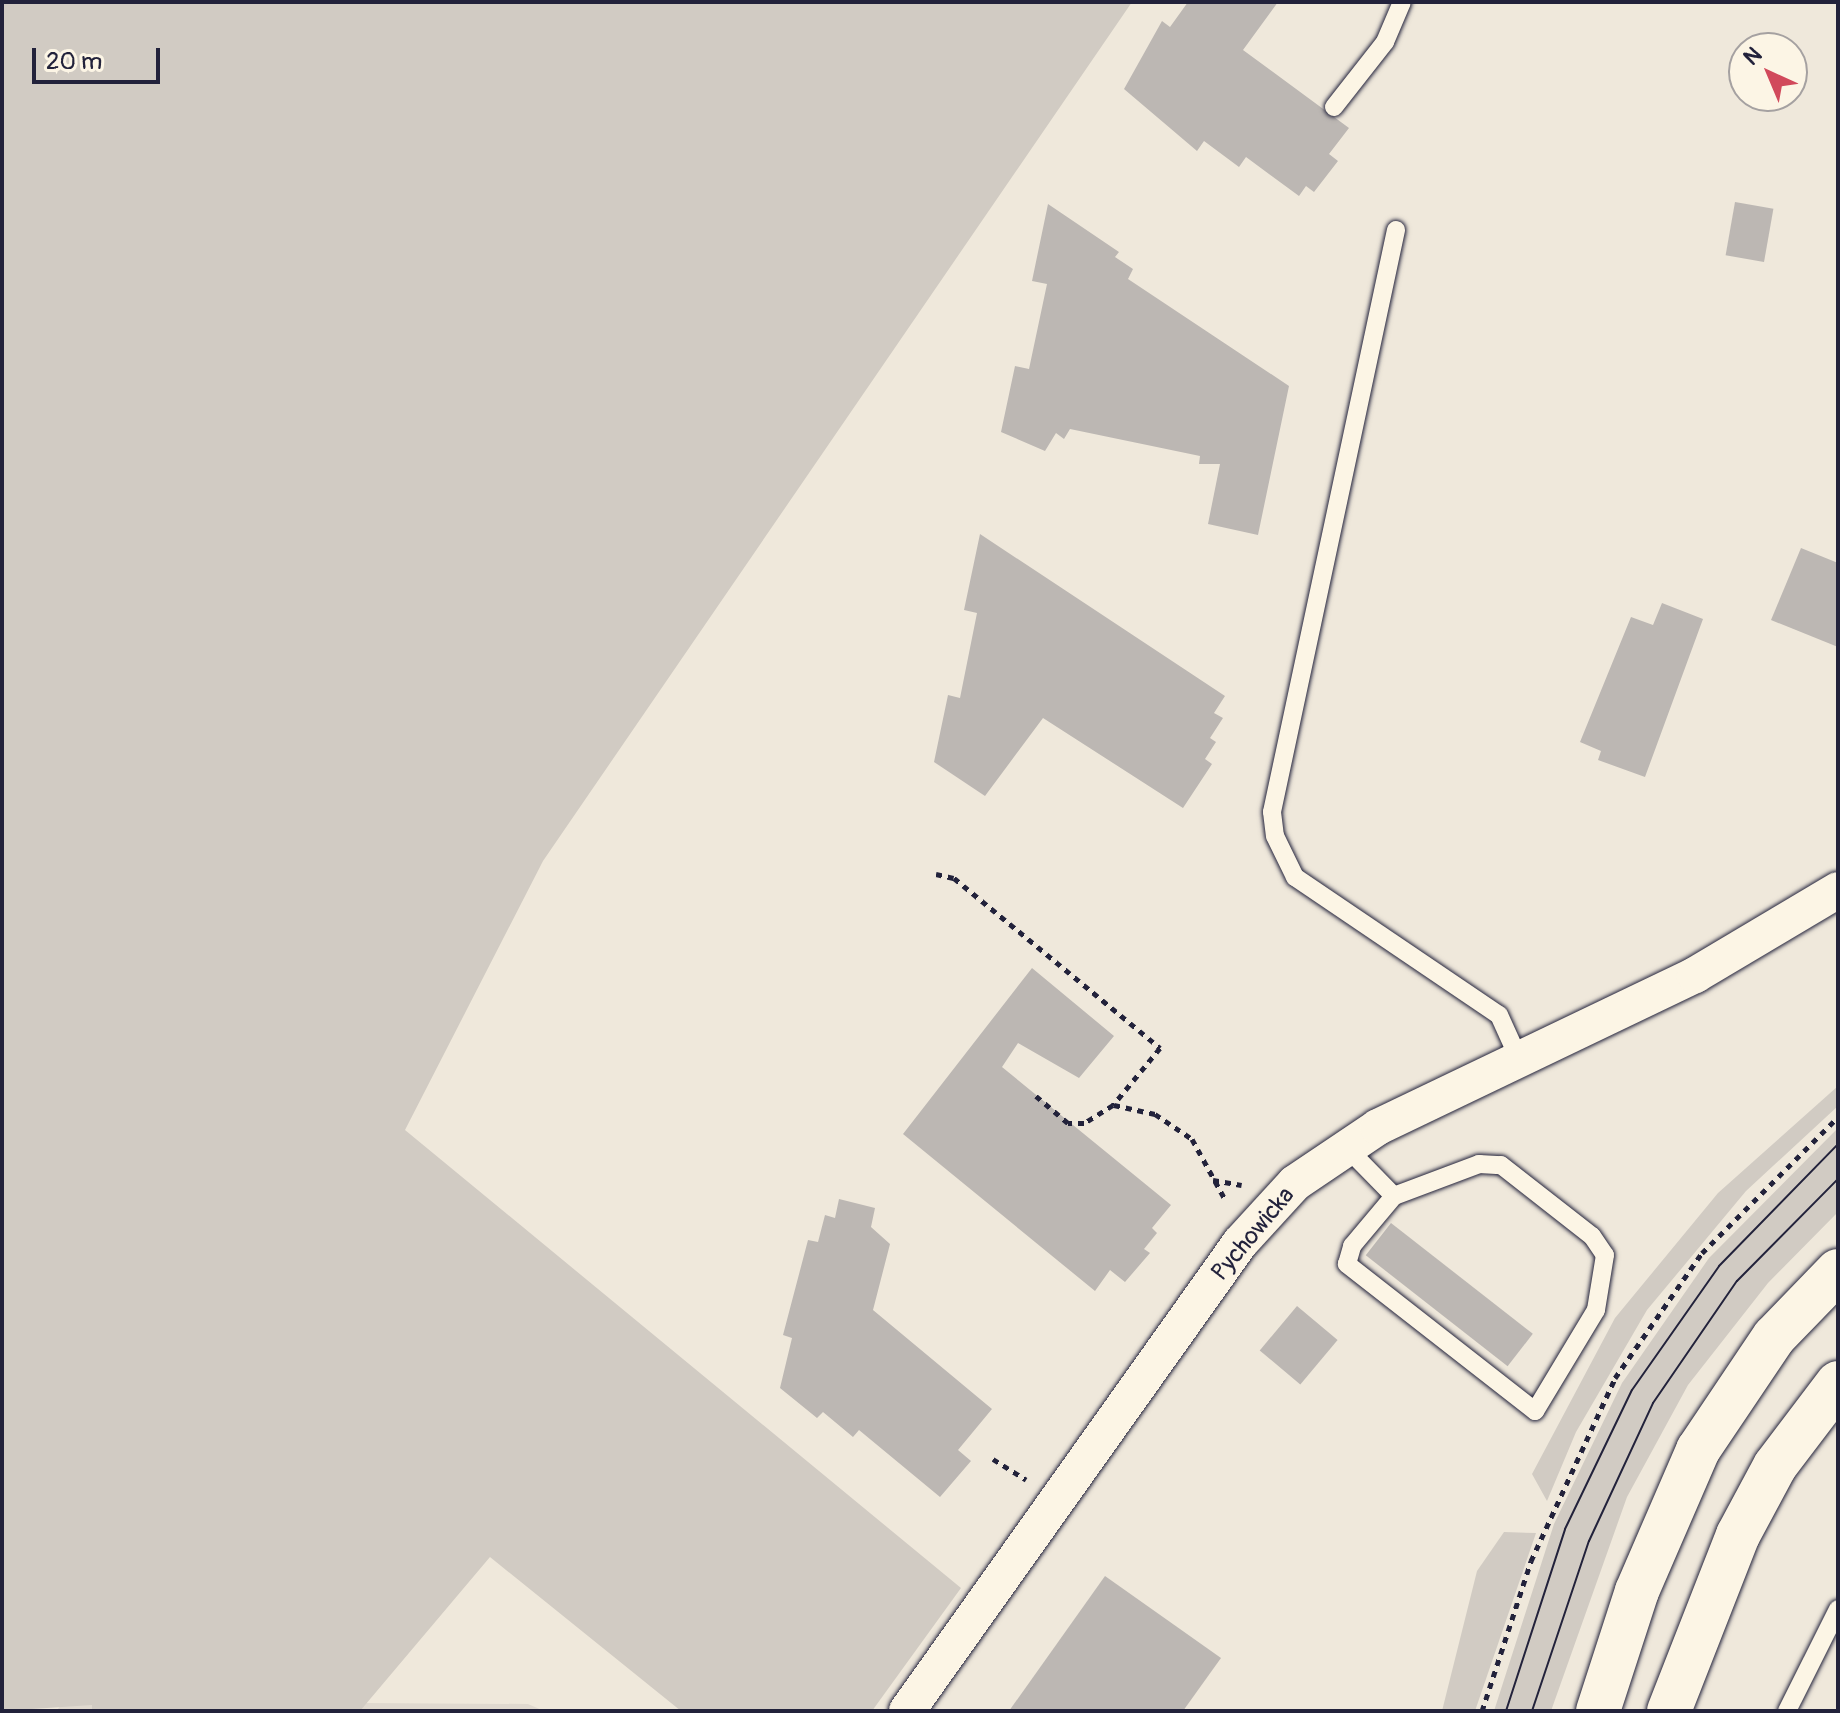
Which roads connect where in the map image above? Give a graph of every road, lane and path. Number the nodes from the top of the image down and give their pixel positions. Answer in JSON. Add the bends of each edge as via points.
{"nodes":[{"id":1,"x":1402,"y":2,"type":"edge"},
{"id":2,"x":1334,"y":107,"type":"dead end"},
{"id":3,"x":1396,"y":230,"type":"dead end"},
{"id":4,"x":936,"y":874,"type":"dead end"},
{"id":5,"x":1838,"y":890,"type":"edge"},
{"id":6,"x":1519,"y":1059,"type":"junction"},
{"id":7,"x":1036,"y":1096,"type":"dead end"},
{"id":8,"x":1113,"y":1105,"type":"junction"},
{"id":9,"x":1838,"y":1117,"type":"edge"},
{"id":10,"x":1345,"y":1146,"type":"junction"},
{"id":11,"x":1213,"y":1180,"type":"junction"},
{"id":12,"x":1238,"y":1180,"type":"dead end"},
{"id":13,"x":1394,"y":1196,"type":"junction"},
{"id":14,"x":1235,"y":1208,"type":"dead end"},
{"id":15,"x":1838,"y":1271,"type":"edge"},
{"id":16,"x":1838,"y":1383,"type":"edge"},
{"id":17,"x":993,"y":1459,"type":"dead end"},
{"id":18,"x":1024,"y":1479,"type":"dead end"},
{"id":19,"x":1838,"y":1609,"type":"edge"},
{"id":20,"x":907,"y":1711,"type":"edge"},
{"id":21,"x":1482,"y":1711,"type":"edge"},
{"id":22,"x":1598,"y":1711,"type":"edge"},
{"id":23,"x":1669,"y":1711,"type":"edge"},
{"id":24,"x":1787,"y":1711,"type":"edge"}],
"edges":[{"from":1,"to":2,"type":"lane","via":[[1385,42]]},
{"from":3,"to":6,"type":"lane","via":[[1272,812],[1275,836],[1295,877],[1499,1015]]},
{"from":4,"to":8,"type":"path","via":[[954,878],[1160,1048]]},
{"from":5,"to":6,"type":"street","name":"Pychowicka","via":[[1772,934]]},
{"from":6,"to":10,"type":"street","name":"Pychowicka"},
{"from":7,"to":8,"type":"path","via":[[1068,1123],[1084,1123]]},
{"from":8,"to":11,"type":"path","via":[[1175,1125],[1192,1139]]},
{"from":9,"to":21,"type":"path","via":[[1702,1253],[1615,1378],[1531,1561]]},
{"from":10,"to":13,"type":"lane"},
{"from":10,"to":20,"type":"street","name":"Pychowicka","via":[[1295,1183],[1240,1243]]},
{"from":11,"to":12,"type":"path"},
{"from":11,"to":14,"type":"path"},
{"from":13,"to":13,"type":"lane","via":[[1490,1162],[1601,1245],[1605,1275],[1596,1310],[1535,1411],[1347,1264],[1352,1246]]},
{"from":15,"to":22,"type":"main road","via":[[1774,1337],[1698,1450],[1637,1591]]},
{"from":16,"to":23,"type":"main road","via":[[1775,1466],[1738,1535]]},
{"from":17,"to":18,"type":"path"},
{"from":19,"to":24,"type":"lane"}]}
